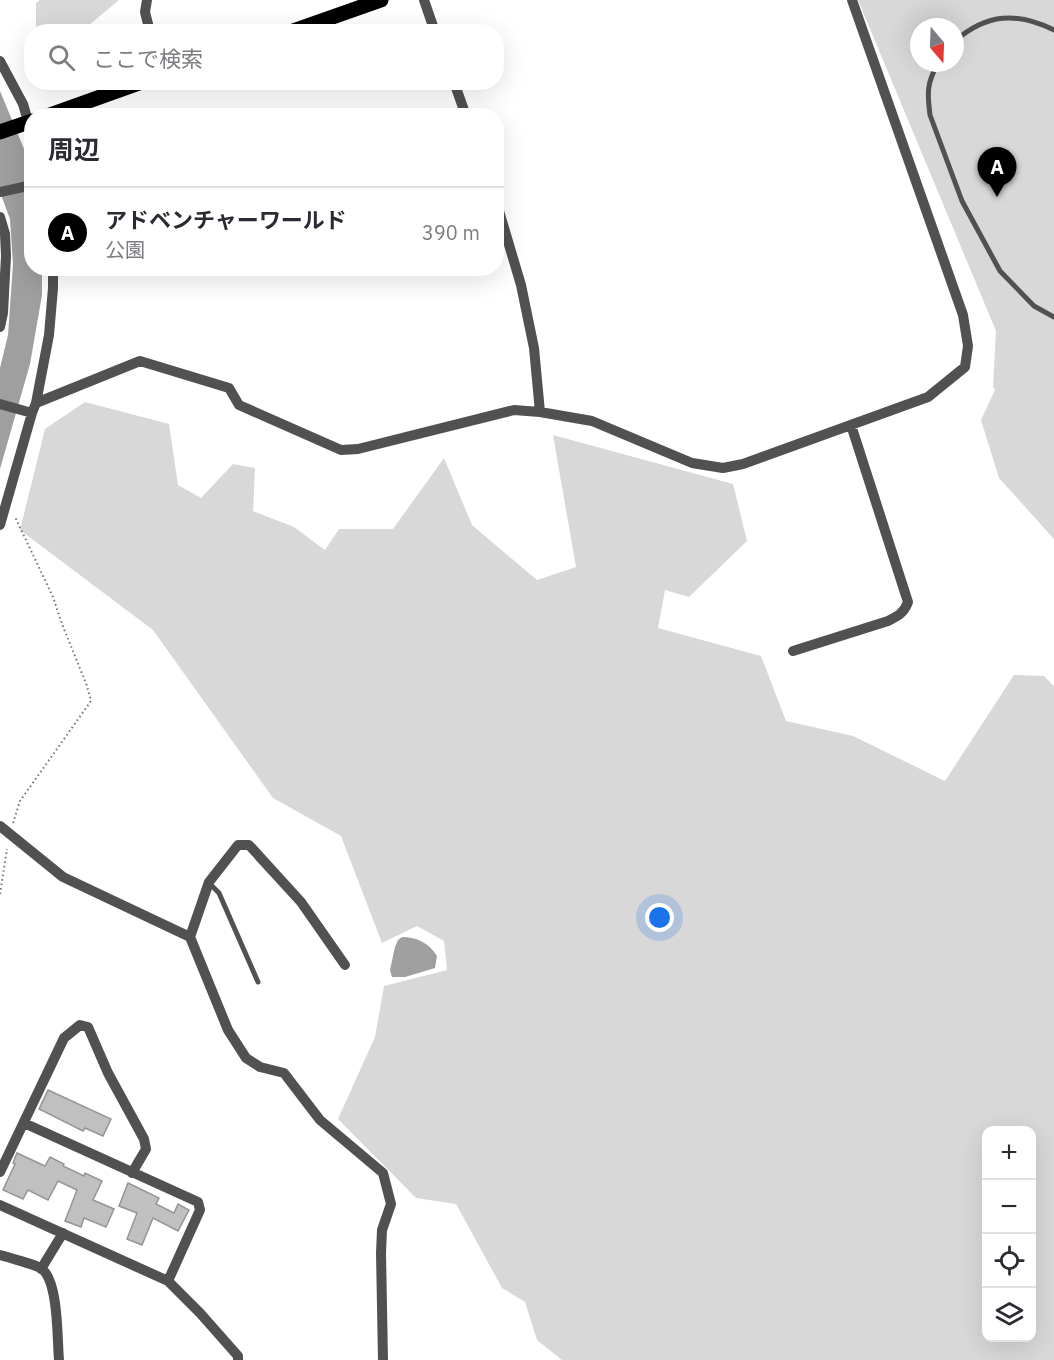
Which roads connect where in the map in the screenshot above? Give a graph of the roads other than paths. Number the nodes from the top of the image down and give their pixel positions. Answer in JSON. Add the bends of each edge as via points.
{"nodes":[{"id":1,"x":147,"y":0,"type":"edge"},
{"id":2,"x":381,"y":0,"type":"edge"},
{"id":3,"x":424,"y":0,"type":"edge"},
{"id":4,"x":852,"y":0,"type":"edge"},
{"id":5,"x":148,"y":24,"type":"edge"},
{"id":6,"x":313,"y":24,"type":"edge"},
{"id":7,"x":432,"y":24,"type":"edge"},
{"id":8,"x":1054,"y":30,"type":"edge"},
{"id":9,"x":964,"y":33,"type":"edge"},
{"id":10,"x":0,"y":61,"type":"edge"},
{"id":11,"x":934,"y":72,"type":"edge"},
{"id":12,"x":120,"y":90,"type":"edge"},
{"id":13,"x":457,"y":90,"type":"edge"},
{"id":14,"x":69,"y":108,"type":"edge"},
{"id":15,"x":463,"y":108,"type":"edge"},
{"id":16,"x":24,"y":110,"type":"edge"},
{"id":17,"x":24,"y":124,"type":"edge"},
{"id":18,"x":0,"y":132,"type":"edge"},
{"id":19,"x":24,"y":187,"type":"edge"},
{"id":20,"x":0,"y":192,"type":"edge"},
{"id":21,"x":0,"y":218,"type":"edge"},
{"id":22,"x":504,"y":228,"type":"edge"},
{"id":23,"x":53,"y":276,"type":"edge"},
{"id":24,"x":1054,"y":317,"type":"edge"},
{"id":25,"x":0,"y":327,"type":"edge"},
{"id":26,"x":0,"y":404,"type":"edge"},
{"id":27,"x":34,"y":408,"type":"junction"},
{"id":28,"x":540,"y":412,"type":"junction"},
{"id":29,"x":851,"y":425,"type":"junction"},
{"id":30,"x":0,"y":525,"type":"edge"},
{"id":31,"x":793,"y":651,"type":"dead end"},
{"id":32,"x":5,"y":830,"type":"edge"},
{"id":33,"x":208,"y":882,"type":"junction"},
{"id":34,"x":190,"y":937,"type":"junction"},
{"id":35,"x":345,"y":964,"type":"dead end"},
{"id":36,"x":258,"y":982,"type":"dead end"},
{"id":37,"x":24,"y":1123,"type":"junction"},
{"id":38,"x":0,"y":1172,"type":"edge"},
{"id":39,"x":132,"y":1173,"type":"junction"},
{"id":40,"x":0,"y":1205,"type":"edge"},
{"id":41,"x":63,"y":1233,"type":"junction"},
{"id":42,"x":0,"y":1255,"type":"edge"},
{"id":43,"x":41,"y":1269,"type":"junction"},
{"id":44,"x":168,"y":1281,"type":"junction"},
{"id":45,"x":58,"y":1360,"type":"edge"},
{"id":46,"x":238,"y":1360,"type":"edge"},
{"id":47,"x":383,"y":1360,"type":"edge"}],
"edges":[{"from":1,"to":5,"type":"street"},
{"from":2,"to":6,"type":"main road"},
{"from":3,"to":7,"type":"street"},
{"from":4,"to":29,"type":"street","via":[[963,315],[968,346],[965,367],[928,397]]},
{"from":8,"to":9,"type":"lane","via":[[1015,17],[988,21]]},
{"from":10,"to":16,"type":"street"},
{"from":11,"to":24,"type":"lane","via":[[928,84],[930,115],[963,201],[1000,271],[1034,306]]},
{"from":12,"to":14,"type":"main road"},
{"from":13,"to":15,"type":"street"},
{"from":17,"to":18,"type":"main road"},
{"from":19,"to":20,"type":"street"},
{"from":21,"to":25,"type":"street","via":[[6,256]]},
{"from":22,"to":28,"type":"street","via":[[534,348]]},
{"from":23,"to":27,"type":"street","via":[[49,335]]},
{"from":26,"to":27,"type":"street"},
{"from":27,"to":28,"type":"street","via":[[140,361],[229,388],[239,405],[341,450],[514,410]]},
{"from":27,"to":30,"type":"street"},
{"from":28,"to":29,"type":"street","via":[[592,421],[692,463],[723,468]]},
{"from":29,"to":31,"type":"street","via":[[908,602],[900,615],[888,621]]},
{"from":32,"to":34,"type":"street","via":[[63,876]]},
{"from":33,"to":34,"type":"street"},
{"from":33,"to":35,"type":"street","via":[[238,845],[249,845],[301,902]]},
{"from":33,"to":36,"type":"lane","via":[[219,893]]},
{"from":34,"to":47,"type":"street","via":[[228,1030],[246,1058],[260,1067],[284,1073],[320,1120],[383,1173],[391,1204],[381,1241]]},
{"from":37,"to":38,"type":"street"},
{"from":37,"to":39,"type":"street"},
{"from":37,"to":39,"type":"street","via":[[64,1038],[80,1025],[88,1027],[144,1139],[147,1149]]},
{"from":39,"to":44,"type":"street","via":[[198,1202],[200,1210]]},
{"from":40,"to":41,"type":"street"},
{"from":41,"to":43,"type":"street"},
{"from":41,"to":44,"type":"street"},
{"from":42,"to":43,"type":"street"},
{"from":43,"to":45,"type":"street","via":[[54,1292]]},
{"from":44,"to":46,"type":"street"}]}
